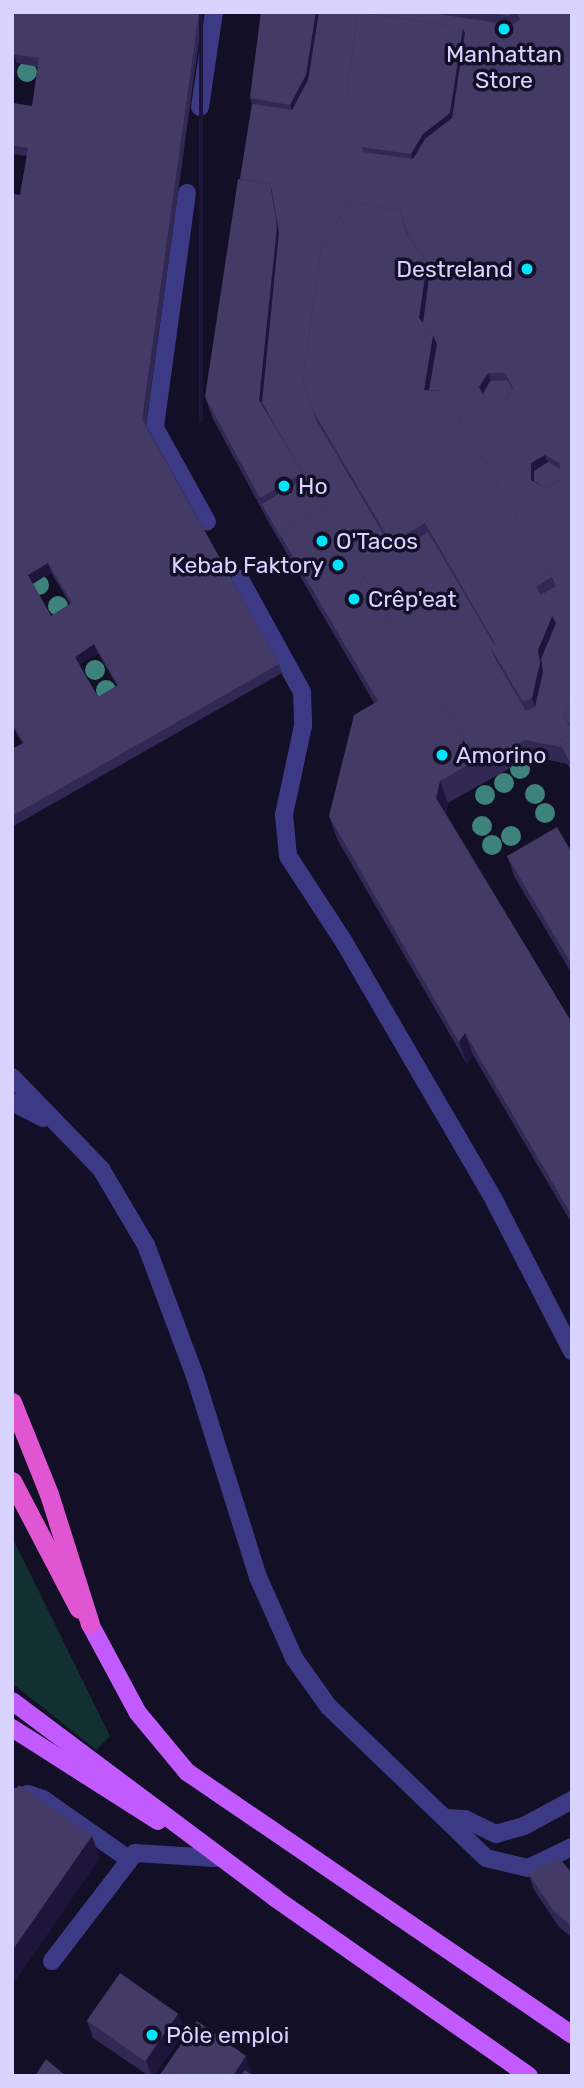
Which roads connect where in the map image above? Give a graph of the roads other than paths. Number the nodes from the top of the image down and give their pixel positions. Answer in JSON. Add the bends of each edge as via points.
{"nodes":[{"id":1,"x":214,"y":12,"type":"edge"},
{"id":2,"x":200,"y":107,"type":"dead end"},
{"id":3,"x":187,"y":193,"type":"dead end"},
{"id":4,"x":207,"y":522,"type":"dead end"},
{"id":5,"x":240,"y":579,"type":"dead end"},
{"id":6,"x":12,"y":1077,"type":"edge"},
{"id":7,"x":12,"y":1102,"type":"edge"},
{"id":8,"x":54,"y":1123,"type":"junction"},
{"id":9,"x":572,"y":1351,"type":"edge"},
{"id":10,"x":12,"y":1402,"type":"edge"},
{"id":11,"x":12,"y":1481,"type":"edge"},
{"id":12,"x":90,"y":1624,"type":"junction"},
{"id":13,"x":12,"y":1701,"type":"edge"},
{"id":14,"x":12,"y":1728,"type":"edge"},
{"id":15,"x":12,"y":1798,"type":"edge"},
{"id":16,"x":572,"y":1800,"type":"edge"},
{"id":17,"x":446,"y":1818,"type":"junction"},
{"id":18,"x":572,"y":1847,"type":"edge"},
{"id":19,"x":127,"y":1858,"type":"junction"},
{"id":20,"x":215,"y":1858,"type":"junction"},
{"id":21,"x":275,"y":1898,"type":"junction"},
{"id":22,"x":52,"y":1961,"type":"dead end"},
{"id":23,"x":572,"y":2035,"type":"edge"},
{"id":24,"x":529,"y":2076,"type":"edge"}],
"edges":[{"from":1,"to":2,"type":"lane"},
{"from":3,"to":4,"type":"lane","via":[[155,428]]},
{"from":5,"to":9,"type":"lane","via":[[302,692],[305,710],[284,816],[288,856],[344,942],[494,1200]]},
{"from":6,"to":8,"type":"lane"},
{"from":7,"to":8,"type":"lane"},
{"from":8,"to":17,"type":"lane","via":[[118,1190],[146,1245],[195,1376],[258,1577],[294,1658],[358,1740]]},
{"from":10,"to":12,"type":"highway","via":[[49,1494]]},
{"from":11,"to":12,"type":"highway","via":[[61,1580]]},
{"from":12,"to":23,"type":"main road","via":[[138,1713],[187,1772]]},
{"from":13,"to":21,"type":"main road"},
{"from":14,"to":20,"type":"main road"},
{"from":15,"to":19,"type":"lane","via":[[28,1794],[43,1799]]},
{"from":16,"to":17,"type":"lane","via":[[524,1826],[496,1834],[466,1819]]},
{"from":17,"to":18,"type":"lane","via":[[486,1858],[514,1867],[545,1862]]},
{"from":19,"to":20,"type":"lane","via":[[150,1852]]},
{"from":19,"to":22,"type":"lane"},
{"from":20,"to":21,"type":"main road"},
{"from":21,"to":24,"type":"main road"}]}
